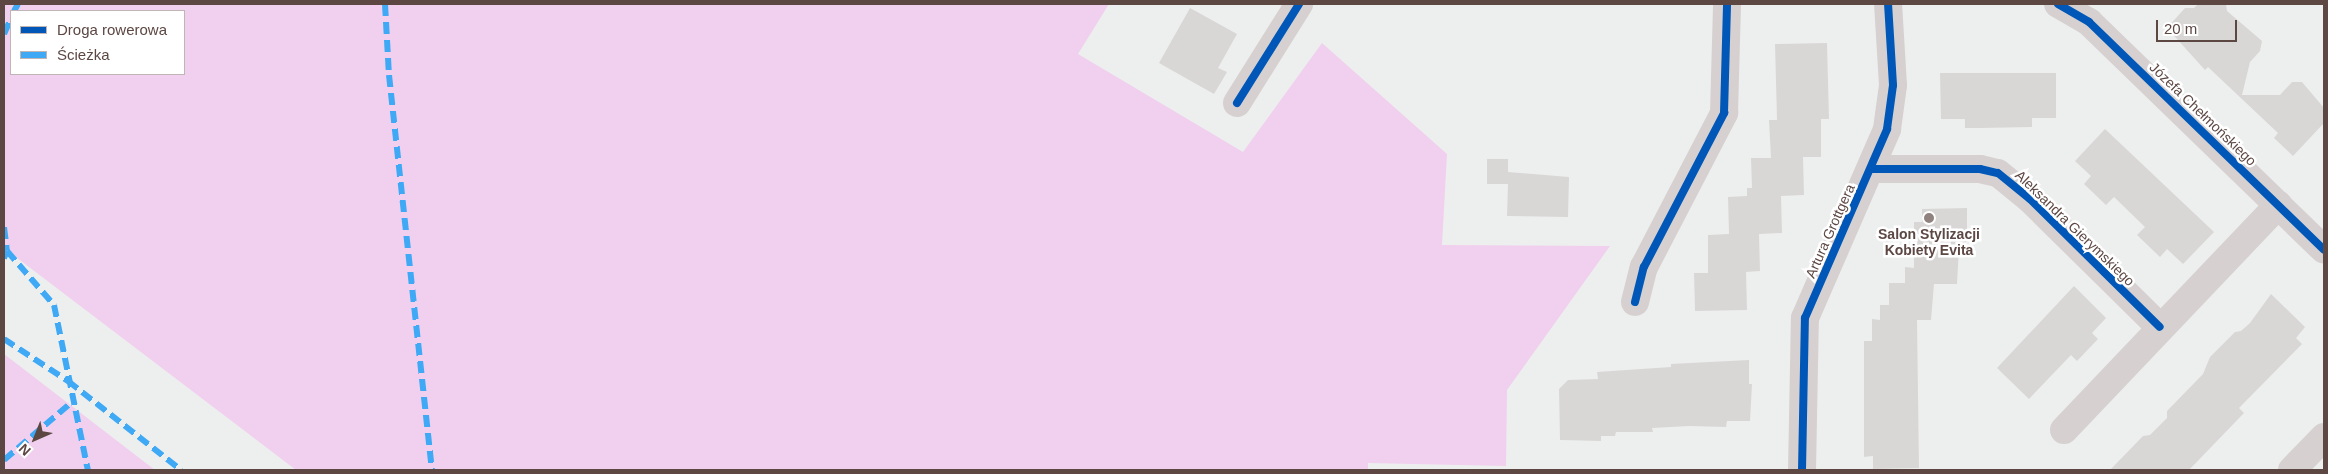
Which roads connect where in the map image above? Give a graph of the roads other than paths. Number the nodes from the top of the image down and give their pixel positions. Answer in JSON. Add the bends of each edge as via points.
{"nodes":[{"id":1,"x":1299,"y":4,"type":"edge"},
{"id":2,"x":1727,"y":4,"type":"edge"},
{"id":3,"x":1888,"y":4,"type":"edge"},
{"id":4,"x":2058,"y":4,"type":"edge"},
{"id":5,"x":1237,"y":103,"type":"dead end"},
{"id":6,"x":1872,"y":170,"type":"junction"},
{"id":7,"x":2278,"y":205,"type":"junction"},
{"id":8,"x":2324,"y":250,"type":"edge"},
{"id":9,"x":1636,"y":302,"type":"dead end"},
{"id":10,"x":2160,"y":328,"type":"junction"},
{"id":11,"x":2064,"y":430,"type":"dead end"},
{"id":12,"x":2324,"y":437,"type":"edge"},
{"id":13,"x":2299,"y":468,"type":"edge"},
{"id":14,"x":1802,"y":470,"type":"edge"}],
"edges":[{"from":1,"to":5,"type":"street"},
{"from":2,"to":9,"type":"street","via":[[1724,113],[1644,267]]},
{"from":3,"to":6,"type":"street","name":"Artura Grottgera","via":[[1893,86],[1887,129]]},
{"from":4,"to":7,"type":"street","name":"Józefa Chełmońskiego","via":[[2089,22]]},
{"from":6,"to":10,"type":"street","name":"Aleksandra Gierymskiego","via":[[1980,169],[1998,173],[2030,199]]},
{"from":6,"to":14,"type":"street","name":"Artura Grottgera","via":[[1805,318]]},
{"from":7,"to":8,"type":"street","name":"Józefa Chełmońskiego"},
{"from":7,"to":10,"type":"street"},
{"from":10,"to":11,"type":"street"},
{"from":12,"to":13,"type":"street"}]}
